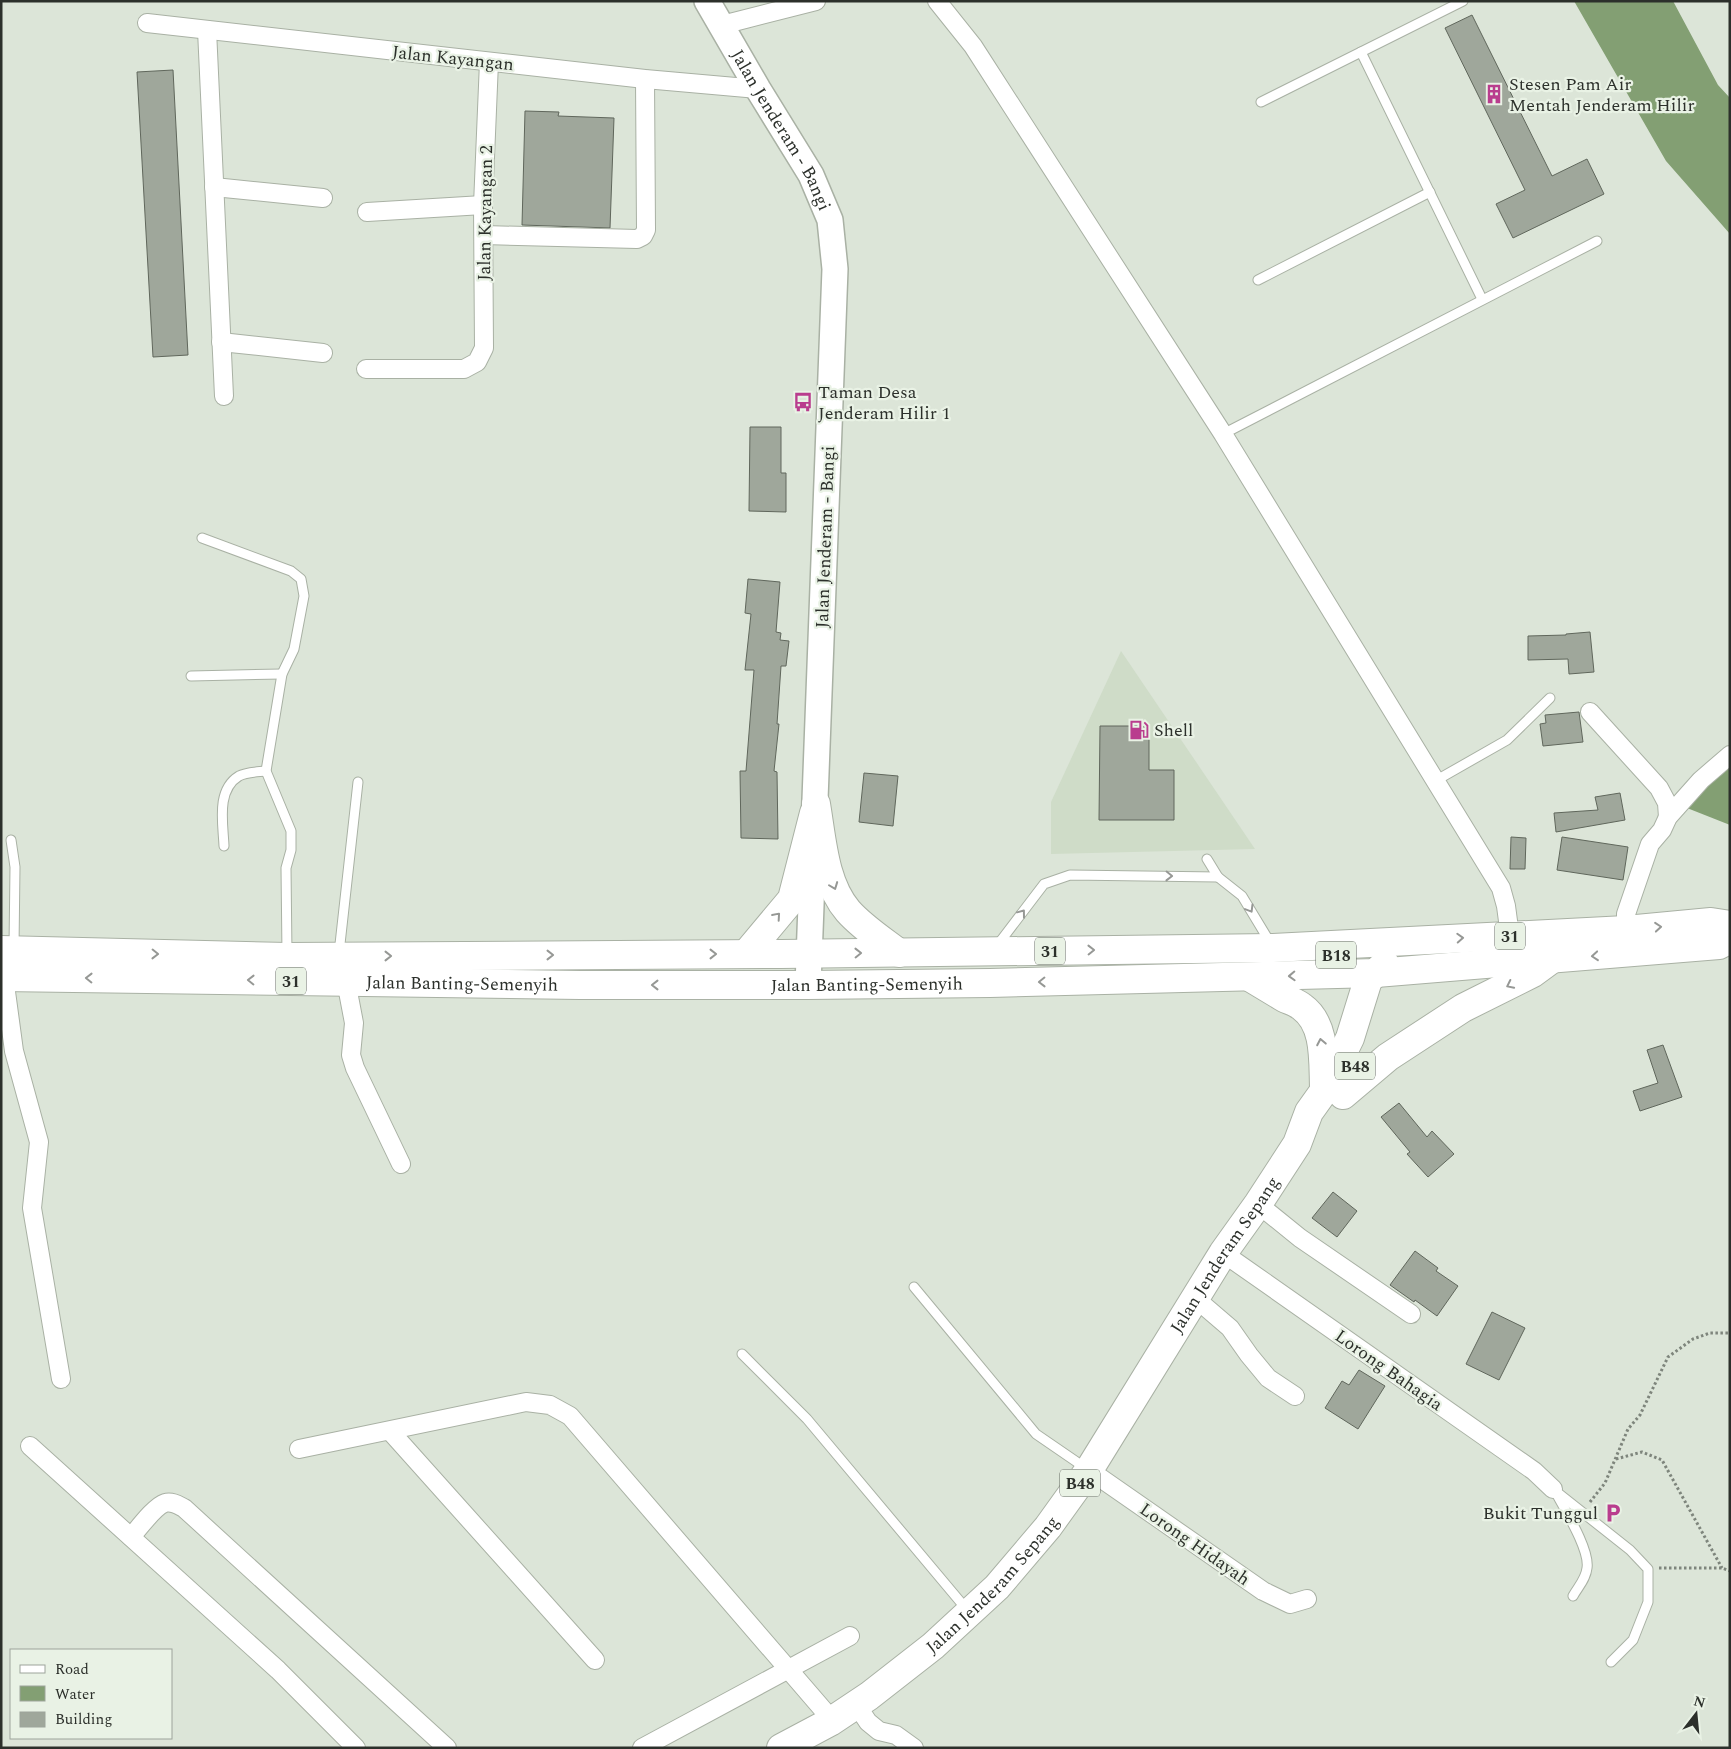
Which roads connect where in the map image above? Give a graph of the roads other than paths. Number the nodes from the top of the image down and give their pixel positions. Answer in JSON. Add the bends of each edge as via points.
{"nodes":[{"id":1,"x":707,"y":1,"type":"edge"},
{"id":2,"x":816,"y":1,"type":"edge"},
{"id":3,"x":937,"y":1,"type":"edge"},
{"id":4,"x":1463,"y":1,"type":"edge"},
{"id":5,"x":147,"y":23,"type":"dead end"},
{"id":6,"x":722,"y":25,"type":"junction"},
{"id":7,"x":207,"y":30,"type":"junction"},
{"id":8,"x":1361,"y":52,"type":"junction"},
{"id":9,"x":489,"y":62,"type":"junction"},
{"id":10,"x":646,"y":80,"type":"junction"},
{"id":11,"x":758,"y":89,"type":"junction"},
{"id":12,"x":1261,"y":102,"type":"dead end"},
{"id":13,"x":214,"y":187,"type":"junction"},
{"id":14,"x":1430,"y":192,"type":"junction"},
{"id":15,"x":323,"y":198,"type":"dead end"},
{"id":16,"x":483,"y":205,"type":"junction"},
{"id":17,"x":367,"y":212,"type":"dead end"},
{"id":18,"x":484,"y":235,"type":"junction"},
{"id":19,"x":1597,"y":241,"type":"dead end"},
{"id":20,"x":1258,"y":280,"type":"dead end"},
{"id":21,"x":1482,"y":299,"type":"junction"},
{"id":22,"x":221,"y":342,"type":"junction"},
{"id":23,"x":322,"y":353,"type":"dead end"},
{"id":24,"x":366,"y":369,"type":"dead end"},
{"id":25,"x":224,"y":396,"type":"dead end"},
{"id":26,"x":1223,"y":434,"type":"junction"},
{"id":27,"x":202,"y":538,"type":"dead end"},
{"id":28,"x":282,"y":674,"type":"junction"},
{"id":29,"x":191,"y":676,"type":"dead end"},
{"id":30,"x":1550,"y":698,"type":"dead end"},
{"id":31,"x":1590,"y":712,"type":"dead end"},
{"id":32,"x":1730,"y":755,"type":"edge"},
{"id":33,"x":266,"y":772,"type":"junction"},
{"id":34,"x":1435,"y":781,"type":"junction"},
{"id":35,"x":358,"y":782,"type":"dead end"},
{"id":36,"x":816,"y":804,"type":"junction"},
{"id":37,"x":1668,"y":817,"type":"junction"},
{"id":38,"x":11,"y":840,"type":"dead end"},
{"id":39,"x":224,"y":846,"type":"dead end"},
{"id":40,"x":1207,"y":859,"type":"dead end"},
{"id":41,"x":1218,"y":877,"type":"junction"},
{"id":42,"x":1730,"y":925,"type":"edge"},
{"id":43,"x":1626,"y":930,"type":"junction"},
{"id":44,"x":1510,"y":936,"type":"junction"},
{"id":45,"x":1730,"y":939,"type":"edge"},
{"id":46,"x":1421,"y":940,"type":"junction"},
{"id":47,"x":1281,"y":948,"type":"junction"},
{"id":48,"x":993,"y":952,"type":"junction"},
{"id":49,"x":899,"y":953,"type":"junction"},
{"id":50,"x":746,"y":954,"type":"junction"},
{"id":51,"x":810,"y":954,"type":"junction"},
{"id":52,"x":287,"y":957,"type":"junction"},
{"id":53,"x":1551,"y":959,"type":"junction"},
{"id":54,"x":5,"y":963,"type":"edge"},
{"id":55,"x":342,"y":969,"type":"junction"},
{"id":56,"x":1376,"y":973,"type":"junction"},
{"id":57,"x":1251,"y":978,"type":"junction"},
{"id":58,"x":808,"y":985,"type":"junction"},
{"id":59,"x":1334,"y":1093,"type":"junction"},
{"id":60,"x":401,"y":1164,"type":"dead end"},
{"id":61,"x":1258,"y":1204,"type":"junction"},
{"id":62,"x":1223,"y":1254,"type":"junction"},
{"id":63,"x":914,"y":1288,"type":"dead end"},
{"id":64,"x":1195,"y":1298,"type":"junction"},
{"id":65,"x":1411,"y":1314,"type":"dead end"},
{"id":66,"x":742,"y":1354,"type":"dead end"},
{"id":67,"x":61,"y":1379,"type":"dead end"},
{"id":68,"x":1295,"y":1396,"type":"dead end"},
{"id":69,"x":390,"y":1431,"type":"junction"},
{"id":70,"x":30,"y":1446,"type":"dead end"},
{"id":71,"x":299,"y":1449,"type":"dead end"},
{"id":72,"x":1089,"y":1470,"type":"junction"},
{"id":73,"x":1553,"y":1489,"type":"junction"},
{"id":74,"x":131,"y":1537,"type":"junction"},
{"id":75,"x":1573,"y":1596,"type":"dead end"},
{"id":76,"x":1307,"y":1599,"type":"dead end"},
{"id":77,"x":969,"y":1612,"type":"junction"},
{"id":78,"x":850,"y":1636,"type":"dead end"},
{"id":79,"x":596,"y":1660,"type":"dead end"},
{"id":80,"x":1611,"y":1662,"type":"dead end"},
{"id":81,"x":788,"y":1669,"type":"junction"},
{"id":82,"x":856,"y":1704,"type":"junction"},
{"id":83,"x":832,"y":1720,"type":"junction"},
{"id":84,"x":356,"y":1748,"type":"edge"},
{"id":85,"x":447,"y":1748,"type":"edge"},
{"id":86,"x":642,"y":1748,"type":"edge"},
{"id":87,"x":781,"y":1748,"type":"edge"},
{"id":88,"x":914,"y":1748,"type":"edge"}],
"edges":[{"from":1,"to":6,"type":"main road","name":"Jalan Jenderam - Bangi"},
{"from":2,"to":6,"type":"street"},
{"from":3,"to":26,"type":"street","via":[[973,46]]},
{"from":4,"to":8,"type":"lane"},
{"from":5,"to":7,"type":"street","name":"Jalan Kayangan"},
{"from":6,"to":11,"type":"main road","name":"Jalan Jenderam - Bangi"},
{"from":7,"to":9,"type":"street","name":"Jalan Kayangan"},
{"from":7,"to":13,"type":"street"},
{"from":8,"to":12,"type":"lane"},
{"from":8,"to":14,"type":"lane"},
{"from":9,"to":10,"type":"street","name":"Jalan Kayangan"},
{"from":9,"to":16,"type":"street","name":"Jalan Kayangan 2"},
{"from":10,"to":11,"type":"street","name":"Jalan Kayangan"},
{"from":10,"to":18,"type":"street","via":[[646,230],[643,236],[637,239]]},
{"from":11,"to":36,"type":"main road","name":"Jalan Jenderam - Bangi","via":[[815,184],[830,220],[835,269]]},
{"from":13,"to":15,"type":"street"},
{"from":13,"to":22,"type":"street"},
{"from":14,"to":20,"type":"lane"},
{"from":14,"to":21,"type":"lane"},
{"from":16,"to":17,"type":"street"},
{"from":16,"to":18,"type":"street","name":"Jalan Kayangan 2"},
{"from":18,"to":24,"type":"street","name":"Jalan Kayangan 2","via":[[484,348],[477,362],[464,369]]},
{"from":19,"to":21,"type":"lane"},
{"from":21,"to":26,"type":"lane"},
{"from":22,"to":23,"type":"street"},
{"from":22,"to":25,"type":"street"},
{"from":26,"to":34,"type":"street"},
{"from":27,"to":28,"type":"lane","via":[[291,572],[301,579],[304,596],[294,649]]},
{"from":28,"to":29,"type":"lane"},
{"from":28,"to":33,"type":"lane"},
{"from":30,"to":34,"type":"lane","via":[[1508,740]]},
{"from":31,"to":37,"type":"street","via":[[1659,788],[1667,803]]},
{"from":32,"to":37,"type":"street","via":[[1701,780]]},
{"from":33,"to":39,"type":"lane","via":[[240,774],[228,785],[222,801]]},
{"from":33,"to":52,"type":"lane","via":[[291,831],[291,850],[286,868]]},
{"from":34,"to":44,"type":"street","via":[[1501,888]]},
{"from":35,"to":55,"type":"lane"},
{"from":36,"to":49,"type":"main road","one_way":true,"via":[[827,864],[836,891],[848,910]]},
{"from":50,"to":36,"type":"main road","one_way":true,"via":[[792,899]]},
{"from":36,"to":51,"type":"main road","name":"Jalan Jenderam - Bangi"},
{"from":37,"to":43,"type":"street","via":[[1650,844],[1644,860],[1626,914]]},
{"from":38,"to":54,"type":"lane","via":[[15,867]]},
{"from":40,"to":41,"type":"lane"},
{"from":41,"to":47,"type":"lane","one_way":true,"via":[[1242,896]]},
{"from":48,"to":41,"type":"lane","one_way":true,"via":[[1044,884],[1070,875]]},
{"from":43,"to":42,"type":"main road","name":"Jalan Banting-Semenyih","number":"31","one_way":true,"via":[[1711,922]]},
{"from":43,"to":44,"type":"main road","name":"Jalan Banting-Semenyih","number":"31"},
{"from":46,"to":44,"type":"main road","name":"Jalan Banting-Semenyih","number":"31","one_way":true},
{"from":45,"to":53,"type":"main road","name":"Jalan Banting-Semenyih","number":"31","one_way":true,"via":[[1720,945]]},
{"from":46,"to":47,"type":"main road","name":"Jalan Banting-Semenyih","number":"31"},
{"from":46,"to":56,"type":"main road","number":"B18","via":[[1398,951]]},
{"from":48,"to":47,"type":"main road","name":"Jalan Banting-Semenyih","number":"31","one_way":true},
{"from":47,"to":56,"type":"main road","number":"B18","via":[[1353,956],[1363,960]]},
{"from":48,"to":49,"type":"main road","name":"Jalan Banting-Semenyih","number":"31"},
{"from":51,"to":49,"type":"main road","name":"Jalan Banting-Semenyih","number":"31","one_way":true},
{"from":50,"to":51,"type":"main road","name":"Jalan Banting-Semenyih","number":"31"},
{"from":55,"to":50,"type":"main road","name":"Jalan Banting-Semenyih","number":"31","one_way":true},
{"from":51,"to":58,"type":"main road","name":"Jalan Jenderam - Bangi"},
{"from":54,"to":52,"type":"main road","name":"Jalan Banting-Semenyih","number":"31","one_way":true},
{"from":52,"to":55,"type":"main road","name":"Jalan Banting-Semenyih","number":"31"},
{"from":53,"to":56,"type":"main road","name":"Jalan Banting-Semenyih","number":"31"},
{"from":53,"to":59,"type":"main road","one_way":true,"via":[[1533,973],[1463,1008]]},
{"from":55,"to":54,"type":"main road","name":"Jalan Banting-Semenyih","number":"31","one_way":true},
{"from":54,"to":67,"type":"street","via":[[14,1051],[39,1142],[32,1208]]},
{"from":58,"to":55,"type":"main road","name":"Jalan Banting-Semenyih","number":"31","one_way":true},
{"from":55,"to":60,"type":"street","via":[[354,1022],[353,1062]]},
{"from":56,"to":57,"type":"main road","name":"Jalan Banting-Semenyih","number":"31","one_way":true},
{"from":56,"to":59,"type":"main road","number":"B48","via":[[1368,980]]},
{"from":57,"to":58,"type":"main road","name":"Jalan Banting-Semenyih","number":"31","one_way":true},
{"from":59,"to":57,"type":"main road","one_way":true,"via":[[1312,1018],[1302,1007]]},
{"from":59,"to":61,"type":"main road","name":"Jalan Jenderam Sepang","number":"B48","via":[[1309,1112],[1297,1144]]},
{"from":61,"to":62,"type":"main road","name":"Jalan Jenderam Sepang","number":"B48"},
{"from":61,"to":65,"type":"street","via":[[1300,1238]]},
{"from":62,"to":64,"type":"main road","name":"Jalan Jenderam Sepang","number":"B48"},
{"from":62,"to":73,"type":"street","name":"Lorong Bahagia","via":[[1534,1471]]},
{"from":63,"to":72,"type":"lane","via":[[1036,1434]]},
{"from":64,"to":68,"type":"street","via":[[1230,1328],[1268,1378]]},
{"from":64,"to":72,"type":"main road","name":"Jalan Jenderam Sepang","number":"B48"},
{"from":66,"to":77,"type":"lane","via":[[807,1419]]},
{"from":69,"to":71,"type":"street"},
{"from":69,"to":79,"type":"street"},
{"from":69,"to":81,"type":"street","via":[[526,1402],[550,1405],[570,1416]]},
{"from":70,"to":74,"type":"street"},
{"from":72,"to":76,"type":"street","name":"Lorong Hidayah","via":[[1263,1591],[1290,1604]]},
{"from":72,"to":77,"type":"main road","name":"Jalan Jenderam Sepang","number":"B48","via":[[1048,1527],[997,1587]]},
{"from":73,"to":75,"type":"lane","via":[[1585,1552],[1588,1566]]},
{"from":73,"to":80,"type":"lane","via":[[1630,1550],[1648,1569],[1648,1602],[1639,1625],[1633,1640]]},
{"from":74,"to":84,"type":"street","via":[[278,1670]]},
{"from":74,"to":85,"type":"street","via":[[166,1502],[184,1508]]},
{"from":77,"to":82,"type":"main road","name":"Jalan Jenderam Sepang","number":"B48","via":[[933,1646]]},
{"from":78,"to":81,"type":"street"},
{"from":81,"to":83,"type":"street"},
{"from":81,"to":86,"type":"street"},
{"from":82,"to":83,"type":"main road","name":"Jalan Jenderam Sepang","number":"B48"},
{"from":82,"to":88,"type":"street","via":[[868,1722]]},
{"from":83,"to":87,"type":"main road","name":"Jalan Jenderam Sepang","number":"B48"}]}
